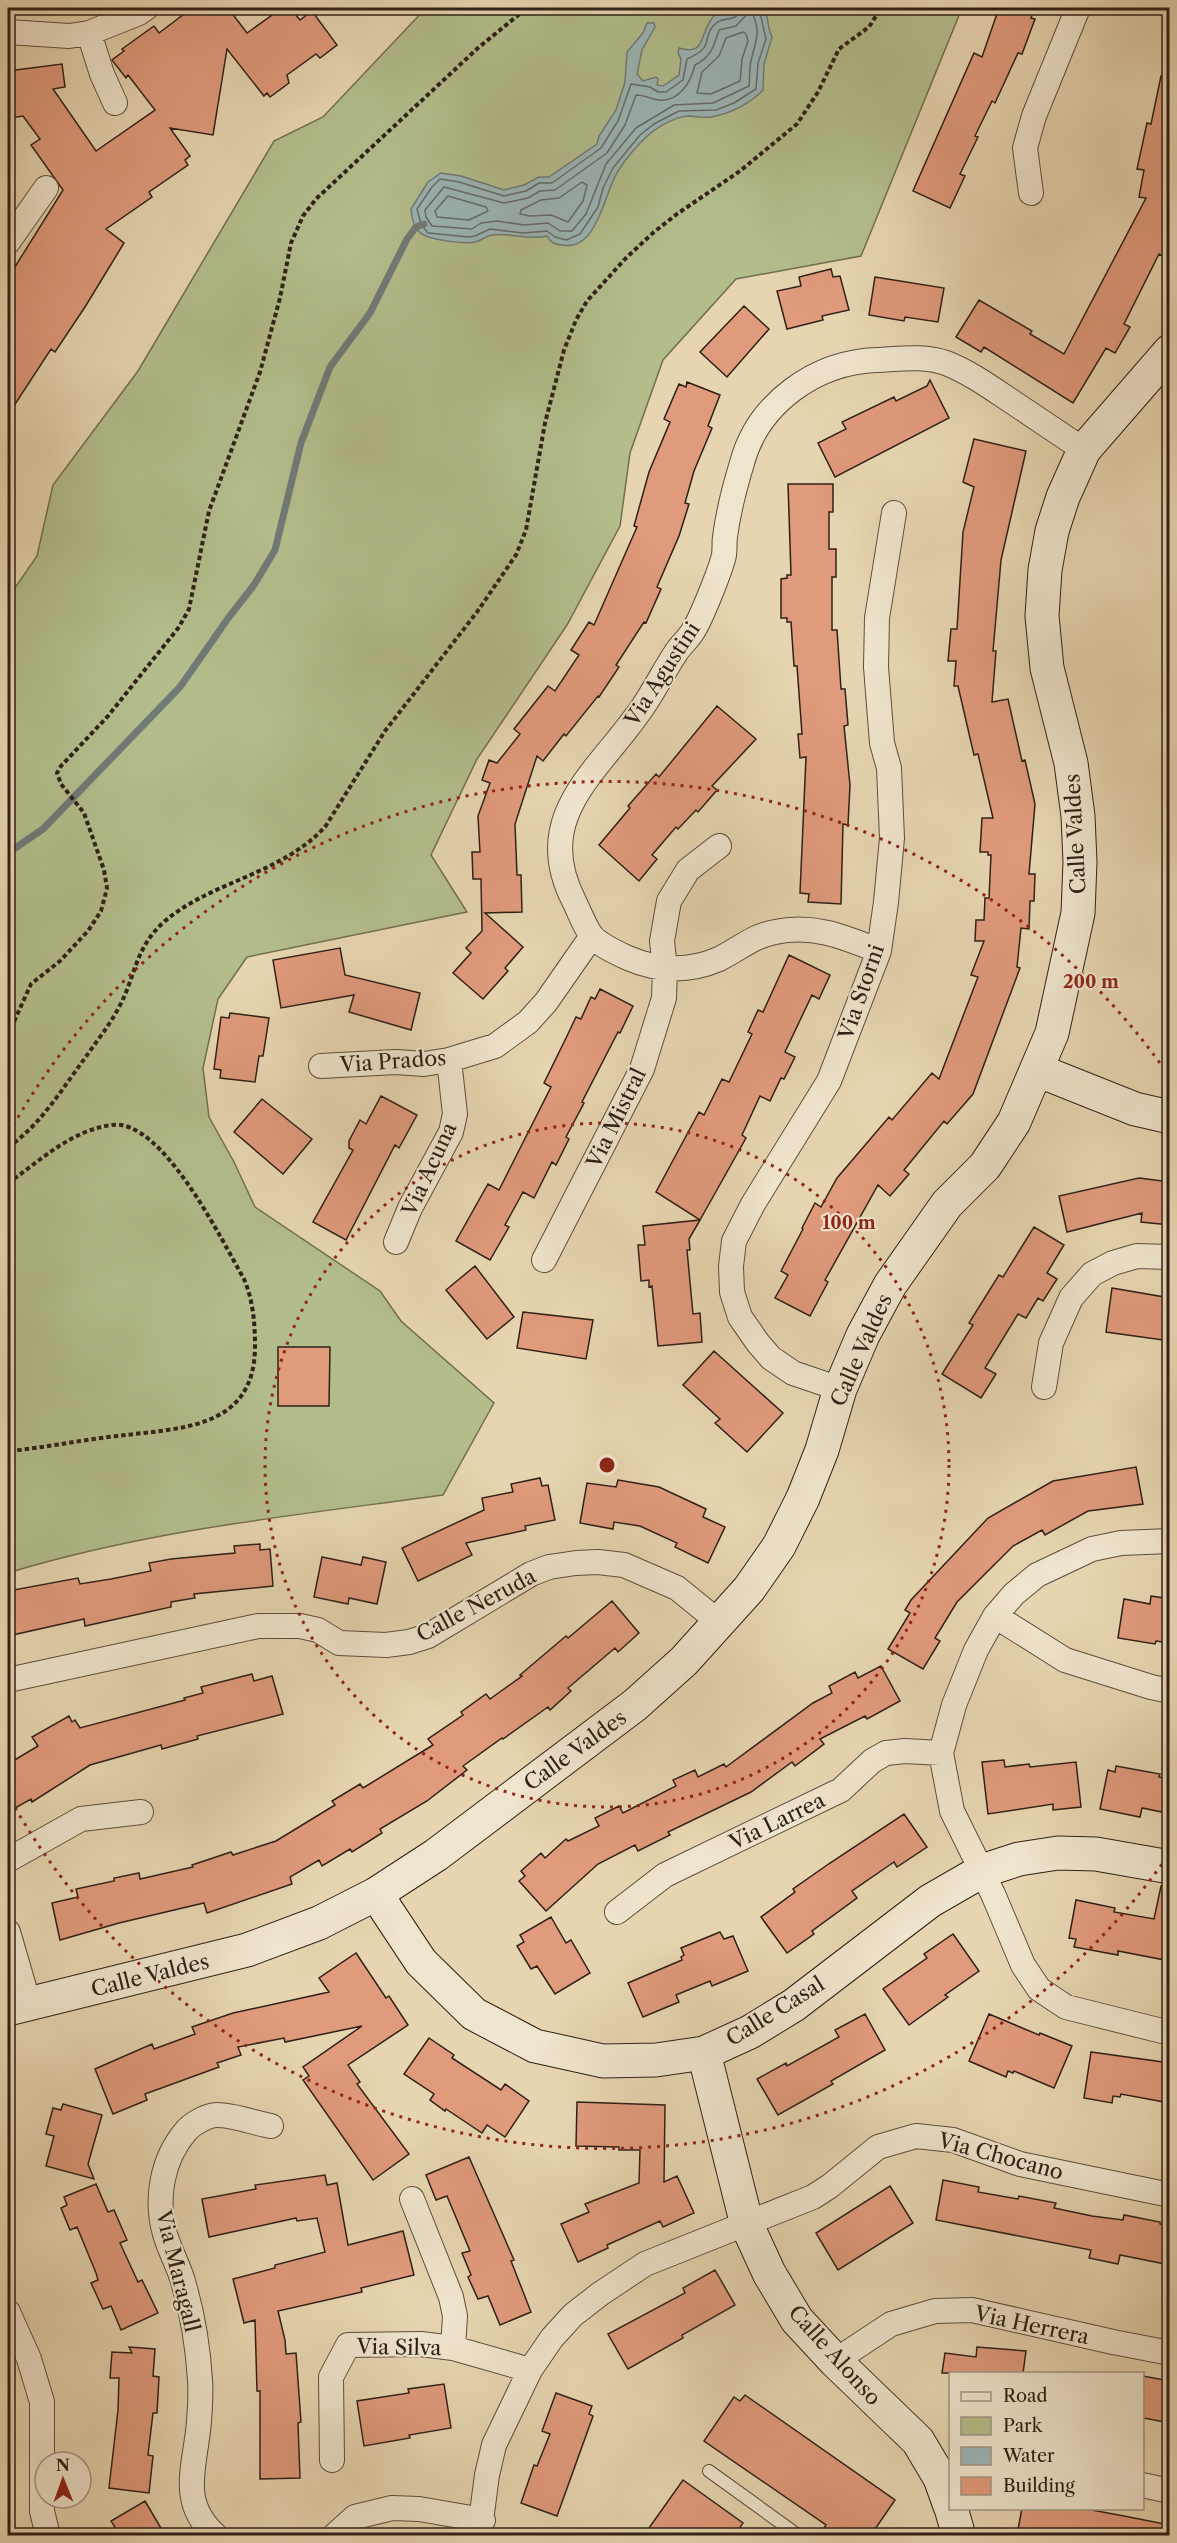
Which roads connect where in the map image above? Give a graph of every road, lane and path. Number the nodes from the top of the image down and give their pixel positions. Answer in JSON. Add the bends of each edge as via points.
{"nodes":[{"id":1,"x":146,"y":8,"type":"edge"},
{"id":2,"x":527,"y":8,"type":"edge"},
{"id":3,"x":881,"y":8,"type":"edge"},
{"id":4,"x":1078,"y":8,"type":"edge"},
{"id":5,"x":8,"y":32,"type":"edge"},
{"id":6,"x":89,"y":33,"type":"junction"},
{"id":7,"x":115,"y":103,"type":"dead end"},
{"id":8,"x":46,"y":188,"type":"dead end"},
{"id":9,"x":1031,"y":193,"type":"dead end"},
{"id":10,"x":8,"y":242,"type":"edge"},
{"id":11,"x":1170,"y":351,"type":"edge"},
{"id":12,"x":1084,"y":450,"type":"junction"},
{"id":13,"x":894,"y":513,"type":"dead end"},
{"id":14,"x":719,"y":846,"type":"dead end"},
{"id":15,"x":592,"y":936,"type":"junction"},
{"id":16,"x":879,"y":951,"type":"junction"},
{"id":17,"x":665,"y":969,"type":"junction"},
{"id":18,"x":8,"y":1035,"type":"edge"},
{"id":19,"x":449,"y":1059,"type":"junction"},
{"id":20,"x":321,"y":1066,"type":"dead end"},
{"id":21,"x":1037,"y":1070,"type":"junction"},
{"id":22,"x":1170,"y":1117,"type":"edge"},
{"id":23,"x":8,"y":1147,"type":"edge"},
{"id":24,"x":8,"y":1183,"type":"edge"},
{"id":25,"x":396,"y":1242,"type":"dead end"},
{"id":26,"x":1170,"y":1257,"type":"edge"},
{"id":27,"x":544,"y":1260,"type":"dead end"},
{"id":28,"x":1044,"y":1387,"type":"dead end"},
{"id":29,"x":840,"y":1389,"type":"junction"},
{"id":30,"x":8,"y":1451,"type":"edge"},
{"id":31,"x":1170,"y":1541,"type":"edge"},
{"id":32,"x":996,"y":1616,"type":"junction"},
{"id":33,"x":720,"y":1623,"type":"junction"},
{"id":34,"x":8,"y":1680,"type":"edge"},
{"id":35,"x":1170,"y":1690,"type":"edge"},
{"id":36,"x":941,"y":1752,"type":"junction"},
{"id":37,"x":141,"y":1812,"type":"dead end"},
{"id":38,"x":8,"y":1860,"type":"edge"},
{"id":39,"x":1170,"y":1868,"type":"edge"},
{"id":40,"x":982,"y":1871,"type":"junction"},
{"id":41,"x":376,"y":1894,"type":"junction"},
{"id":42,"x":617,"y":1912,"type":"dead end"},
{"id":43,"x":8,"y":1932,"type":"edge"},
{"id":44,"x":18,"y":2006,"type":"edge"},
{"id":45,"x":1170,"y":2033,"type":"edge"},
{"id":46,"x":704,"y":2053,"type":"junction"},
{"id":47,"x":271,"y":2126,"type":"dead end"},
{"id":48,"x":1170,"y":2195,"type":"edge"},
{"id":49,"x":412,"y":2199,"type":"dead end"},
{"id":50,"x":747,"y":2225,"type":"junction"},
{"id":51,"x":8,"y":2312,"type":"edge"},
{"id":52,"x":453,"y":2348,"type":"junction"},
{"id":53,"x":1170,"y":2353,"type":"edge"},
{"id":54,"x":835,"y":2361,"type":"junction"},
{"id":55,"x":530,"y":2370,"type":"junction"},
{"id":56,"x":332,"y":2460,"type":"dead end"},
{"id":57,"x":709,"y":2471,"type":"dead end"},
{"id":58,"x":1144,"y":2485,"type":"edge"},
{"id":59,"x":1170,"y":2491,"type":"edge"},
{"id":60,"x":948,"y":2492,"type":"edge"},
{"id":61,"x":952,"y":2510,"type":"edge"},
{"id":62,"x":481,"y":2528,"type":"edge"},
{"id":63,"x":48,"y":2535,"type":"edge"},
{"id":64,"x":216,"y":2535,"type":"edge"},
{"id":65,"x":334,"y":2535,"type":"edge"},
{"id":66,"x":799,"y":2535,"type":"edge"},
{"id":67,"x":958,"y":2535,"type":"edge"}],
"edges":[{"from":1,"to":6,"type":"street"},
{"from":2,"to":18,"type":"path","via":[[478,48],[303,216],[291,243],[258,378],[209,511],[189,609],[108,716],[57,773],[84,813],[106,878],[101,911],[60,961],[31,984]]},
{"from":3,"to":23,"type":"path","via":[[869,27],[839,49],[797,124],[740,171],[654,232],[587,301],[564,350],[545,423],[523,540],[516,555],[385,731],[325,826],[283,859],[199,899],[164,921],[143,948],[118,1010],[62,1090],[28,1132]]},
{"from":4,"to":9,"type":"street","via":[[1025,148]]},
{"from":5,"to":6,"type":"street","via":[[69,36]]},
{"from":6,"to":7,"type":"street"},
{"from":8,"to":10,"type":"street"},
{"from":11,"to":12,"type":"street","name":"Calle Valdes"},
{"from":12,"to":15,"type":"street","name":"Via Agustini","via":[[971,375],[942,362],[910,358],[863,360],[828,369],[773,405],[742,461],[724,537],[724,555],[694,630],[633,722],[579,788],[566,812],[559,836],[560,862],[567,888]]},
{"from":12,"to":21,"type":"street","name":"Calle Valdes","via":[[1063,497],[1045,570],[1042,616],[1047,668],[1071,763],[1080,862],[1078,913],[1069,960],[1052,1034]]},
{"from":13,"to":16,"type":"street","name":"Via Storni","via":[[877,618],[877,678],[882,743],[889,768],[892,838]]},
{"from":14,"to":17,"type":"street","name":"Via Mistral","via":[[688,870],[669,901],[662,941]]},
{"from":15,"to":17,"type":"street","name":"Via Agustini","via":[[618,953]]},
{"from":15,"to":19,"type":"street","name":"Via Prados","via":[[528,1022],[495,1046]]},
{"from":16,"to":17,"type":"street","name":"Via Agustini","via":[[829,931],[777,931],[695,968]]},
{"from":16,"to":29,"type":"street","name":"Via Storni","via":[[829,1081],[753,1204],[734,1241],[731,1266],[732,1292],[740,1317],[771,1358],[793,1373]]},
{"from":17,"to":27,"type":"street","name":"Via Mistral","via":[[664,998],[642,1069]]},
{"from":19,"to":20,"type":"street","name":"Via Prados","via":[[424,1064]]},
{"from":19,"to":25,"type":"street","name":"Via Acuna","via":[[455,1114]]},
{"from":21,"to":22,"type":"street","via":[[1136,1109]]},
{"from":21,"to":29,"type":"street","name":"Calle Valdes","via":[[1014,1122],[985,1166],[947,1204],[890,1285]]},
{"from":24,"to":30,"type":"path","via":[[50,1151],[87,1132],[113,1124],[130,1126],[156,1144],[182,1176],[244,1279],[255,1324],[250,1382],[238,1401],[221,1415],[168,1430]]},
{"from":26,"to":28,"type":"street","via":[[1137,1256],[1092,1274],[1071,1298],[1051,1342]]},
{"from":29,"to":33,"type":"street","name":"Calle Valdes","via":[[822,1450],[779,1546]]},
{"from":31,"to":32,"type":"street","via":[[1121,1543],[1092,1549],[1064,1561],[1030,1581]]},
{"from":32,"to":35,"type":"street","via":[[1065,1660]]},
{"from":32,"to":36,"type":"street","via":[[976,1650]]},
{"from":33,"to":34,"type":"street","name":"Calle Neruda","via":[[677,1588],[624,1565],[576,1563],[531,1574],[428,1636],[409,1642],[339,1643],[318,1630],[279,1624]]},
{"from":33,"to":41,"type":"street","name":"Calle Valdes","via":[[635,1706],[436,1855]]},
{"from":36,"to":40,"type":"street","via":[[952,1811]]},
{"from":36,"to":42,"type":"street","name":"Via Larrea","via":[[886,1754],[872,1761],[842,1790],[665,1875]]},
{"from":37,"to":38,"type":"street","via":[[81,1820]]},
{"from":39,"to":40,"type":"street","name":"Calle Casal","via":[[1096,1854],[1058,1853],[1019,1859]]},
{"from":40,"to":45,"type":"street","via":[[1023,1965],[1039,1989],[1066,2007]]},
{"from":40,"to":46,"type":"street","name":"Calle Casal","via":[[930,1901],[794,2005],[750,2032]]},
{"from":41,"to":44,"type":"street","name":"Calle Valdes","via":[[319,1923],[247,1950]]},
{"from":41,"to":46,"type":"street","name":"Calle Casal","via":[[421,1962],[474,2014],[535,2046],[603,2061],[656,2061]]},
{"from":43,"to":44,"type":"street"},
{"from":46,"to":50,"type":"street","name":"Calle Alonso"},
{"from":47,"to":64,"type":"street","name":"Via Maragall","via":[[216,2114],[192,2125],[174,2145],[164,2174],[160,2205],[165,2234],[184,2284],[196,2338],[200,2381],[199,2422],[190,2469],[193,2502],[206,2526]]},
{"from":48,"to":50,"type":"street","name":"Via Chocano","via":[[1020,2164],[953,2140],[916,2136],[878,2147],[813,2197]]},
{"from":49,"to":52,"type":"street","via":[[452,2297]]},
{"from":50,"to":54,"type":"street","name":"Calle Alonso","via":[[797,2320]]},
{"from":50,"to":55,"type":"street","name":"Via Chocano","via":[[645,2264],[600,2294],[573,2315]]},
{"from":51,"to":63,"type":"street","via":[[29,2358],[42,2402],[42,2511]]},
{"from":52,"to":55,"type":"street","name":"Via Silva"},
{"from":52,"to":56,"type":"street","name":"Via Silva","via":[[421,2344],[348,2345],[331,2377]]},
{"from":53,"to":54,"type":"street","name":"Via Herrera","via":[[972,2310],[935,2311],[891,2324]]},
{"from":54,"to":60,"type":"street","name":"Calle Alonso","via":[[918,2441]]},
{"from":55,"to":62,"type":"street","name":"Via Chocano","via":[[494,2445]]},
{"from":57,"to":66,"type":"lane"},
{"from":58,"to":59,"type":"street"},
{"from":61,"to":67,"type":"street","name":"Calle Alonso"},
{"from":62,"to":65,"type":"street","via":[[419,2509],[392,2508],[355,2517]]}]}
